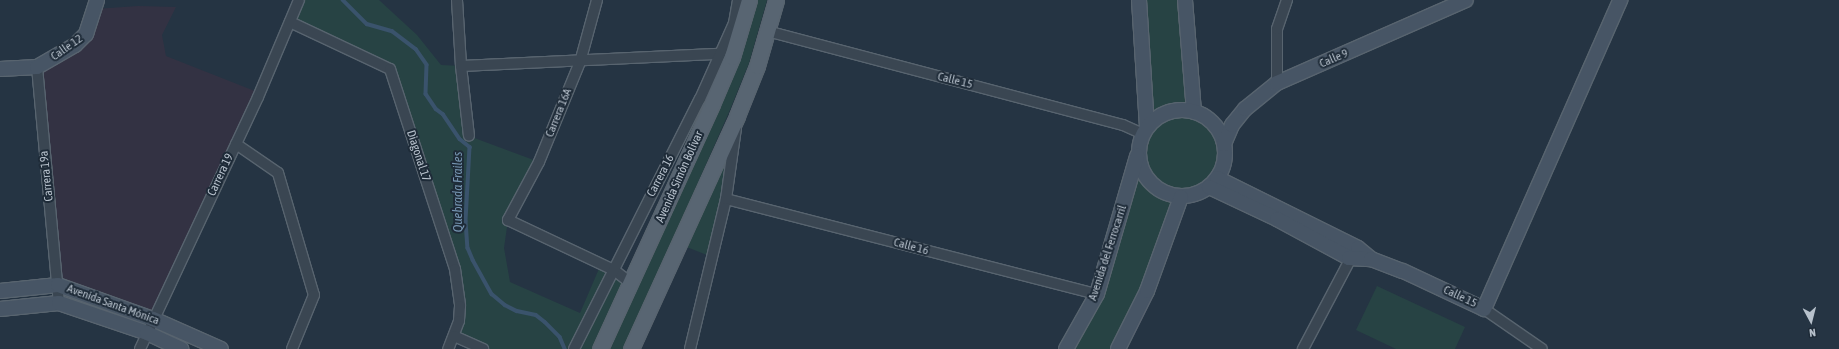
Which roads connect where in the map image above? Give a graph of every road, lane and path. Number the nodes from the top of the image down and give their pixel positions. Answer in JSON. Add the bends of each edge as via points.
{"nodes":[{"id":1,"x":299,"y":0,"type":"edge"},
{"id":2,"x":457,"y":0,"type":"edge"},
{"id":3,"x":596,"y":0,"type":"edge"},
{"id":4,"x":738,"y":0,"type":"edge"},
{"id":5,"x":749,"y":0,"type":"edge"},
{"id":6,"x":776,"y":0,"type":"edge"},
{"id":7,"x":1139,"y":0,"type":"edge"},
{"id":8,"x":1185,"y":0,"type":"edge"},
{"id":9,"x":1287,"y":0,"type":"edge"},
{"id":10,"x":1466,"y":0,"type":"edge"},
{"id":11,"x":1620,"y":0,"type":"edge"},
{"id":12,"x":96,"y":5,"type":"edge"},
{"id":13,"x":290,"y":22,"type":"junction"},
{"id":14,"x":767,"y":31,"type":"junction"},
{"id":15,"x":720,"y":54,"type":"junction"},
{"id":16,"x":580,"y":62,"type":"junction"},
{"id":17,"x":461,"y":66,"type":"junction"},
{"id":18,"x":0,"y":68,"type":"edge"},
{"id":19,"x":37,"y":68,"type":"junction"},
{"id":20,"x":1277,"y":83,"type":"junction"},
{"id":21,"x":1194,"y":112,"type":"junction"},
{"id":22,"x":738,"y":116,"type":"junction"},
{"id":23,"x":1145,"y":130,"type":"junction"},
{"id":24,"x":469,"y":136,"type":"dead end"},
{"id":25,"x":236,"y":144,"type":"junction"},
{"id":26,"x":1224,"y":144,"type":"junction"},
{"id":27,"x":1138,"y":152,"type":"junction"},
{"id":28,"x":1213,"y":183,"type":"junction"},
{"id":29,"x":1181,"y":197,"type":"junction"},
{"id":30,"x":726,"y":199,"type":"junction"},
{"id":31,"x":1354,"y":253,"type":"junction"},
{"id":32,"x":614,"y":270,"type":"junction"},
{"id":33,"x":632,"y":284,"type":"junction"},
{"id":34,"x":58,"y":285,"type":"junction"},
{"id":35,"x":0,"y":291,"type":"edge"},
{"id":36,"x":1097,"y":294,"type":"junction"},
{"id":37,"x":59,"y":303,"type":"junction"},
{"id":38,"x":0,"y":309,"type":"edge"},
{"id":39,"x":1484,"y":309,"type":"junction"},
{"id":40,"x":153,"y":319,"type":"junction"},
{"id":41,"x":147,"y":333,"type":"junction"},
{"id":42,"x":454,"y":336,"type":"junction"},
{"id":43,"x":140,"y":349,"type":"edge"},
{"id":44,"x":181,"y":349,"type":"edge"},
{"id":45,"x":221,"y":349,"type":"edge"},
{"id":46,"x":292,"y":349,"type":"edge"},
{"id":47,"x":448,"y":349,"type":"edge"},
{"id":48,"x":483,"y":349,"type":"edge"},
{"id":49,"x":574,"y":349,"type":"edge"},
{"id":50,"x":600,"y":349,"type":"edge"},
{"id":51,"x":630,"y":349,"type":"edge"},
{"id":52,"x":690,"y":349,"type":"edge"},
{"id":53,"x":1066,"y":349,"type":"edge"},
{"id":54,"x":1118,"y":349,"type":"edge"},
{"id":55,"x":1303,"y":349,"type":"edge"},
{"id":56,"x":1542,"y":349,"type":"edge"}],
"edges":[{"from":1,"to":13,"type":"street","name":"Carrera 19"},
{"from":2,"to":17,"type":"street"},
{"from":3,"to":16,"type":"street","name":"Carrera 16A"},
{"from":4,"to":15,"type":"street","name":"Carrera 16","via":[[734,23]]},
{"from":5,"to":33,"type":"main road","name":"Avenida Simón Bolívar","via":[[732,56]]},
{"from":6,"to":14,"type":"main road"},
{"from":7,"to":23,"type":"main road"},
{"from":8,"to":21,"type":"main road"},
{"from":9,"to":20,"type":"street","via":[[1277,29]]},
{"from":10,"to":20,"type":"main road","name":"Calle 9"},
{"from":11,"to":39,"type":"main road"},
{"from":12,"to":19,"type":"main road","name":"Calle 12","via":[[86,34],[70,48]]},
{"from":13,"to":25,"type":"street","name":"Carrera 19"},
{"from":13,"to":42,"type":"street","name":"Diagonal 17","via":[[390,69],[455,269],[460,306]]},
{"from":14,"to":22,"type":"main road"},
{"from":14,"to":23,"type":"street","name":"Calle 15"},
{"from":15,"to":16,"type":"street"},
{"from":15,"to":32,"type":"street","name":"Carrera 16"},
{"from":16,"to":17,"type":"street"},
{"from":16,"to":32,"type":"street","name":"Carrera 16A","via":[[539,162],[508,220]]},
{"from":17,"to":24,"type":"street"},
{"from":18,"to":19,"type":"main road"},
{"from":19,"to":34,"type":"street","name":"Carrera 19a"},
{"from":20,"to":26,"type":"main road","name":"Calle 9","via":[[1245,109],[1232,126]]},
{"from":21,"to":23,"type":"main road","via":[[1172,112],[1162,115]]},
{"from":21,"to":26,"type":"main road","via":[[1208,119],[1218,130]]},
{"from":22,"to":30,"type":"street"},
{"from":22,"to":51,"type":"main road"},
{"from":23,"to":27,"type":"main road"},
{"from":25,"to":40,"type":"street","name":"Carrera 19"},
{"from":25,"to":46,"type":"street","via":[[278,173],[314,295]]},
{"from":26,"to":28,"type":"main road","via":[[1224,162]]},
{"from":27,"to":29,"type":"main road","via":[[1139,162],[1147,179],[1162,192]]},
{"from":27,"to":36,"type":"main road","name":"Avenida del Ferrocarril"},
{"from":28,"to":29,"type":"main road","via":[[1196,194]]},
{"from":28,"to":31,"type":"main road","name":"Calle 15","via":[[1277,219]]},
{"from":29,"to":54,"type":"main road","via":[[1147,292]]},
{"from":30,"to":36,"type":"street","name":"Calle 16"},
{"from":30,"to":52,"type":"street"},
{"from":31,"to":39,"type":"main road","name":"Calle 15","via":[[1403,271]]},
{"from":31,"to":55,"type":"street"},
{"from":32,"to":33,"type":"street"},
{"from":32,"to":49,"type":"street","name":"Carrera 16"},
{"from":33,"to":50,"type":"main road","name":"Avenida Simón Bolívar"},
{"from":34,"to":35,"type":"main road","name":"Avenida Santa Mónica"},
{"from":34,"to":37,"type":"street","name":"Carrera 19a"},
{"from":34,"to":40,"type":"main road","name":"Avenida Santa Mónica"},
{"from":36,"to":53,"type":"main road","name":"Avenida del Ferrocarril"},
{"from":37,"to":38,"type":"main road","name":"Avenida Santa Mónica"},
{"from":37,"to":41,"type":"main road","name":"Avenida Santa Mónica"},
{"from":39,"to":56,"type":"street","name":"Calle 15"},
{"from":40,"to":41,"type":"street","name":"Carrera 19"},
{"from":40,"to":45,"type":"main road","name":"Avenida Santa Mónica"},
{"from":41,"to":43,"type":"street","name":"Carrera 19"},
{"from":41,"to":44,"type":"main road","name":"Avenida Santa Mónica"},
{"from":42,"to":47,"type":"street","name":"Diagonal 17"},
{"from":42,"to":48,"type":"street"}]}
